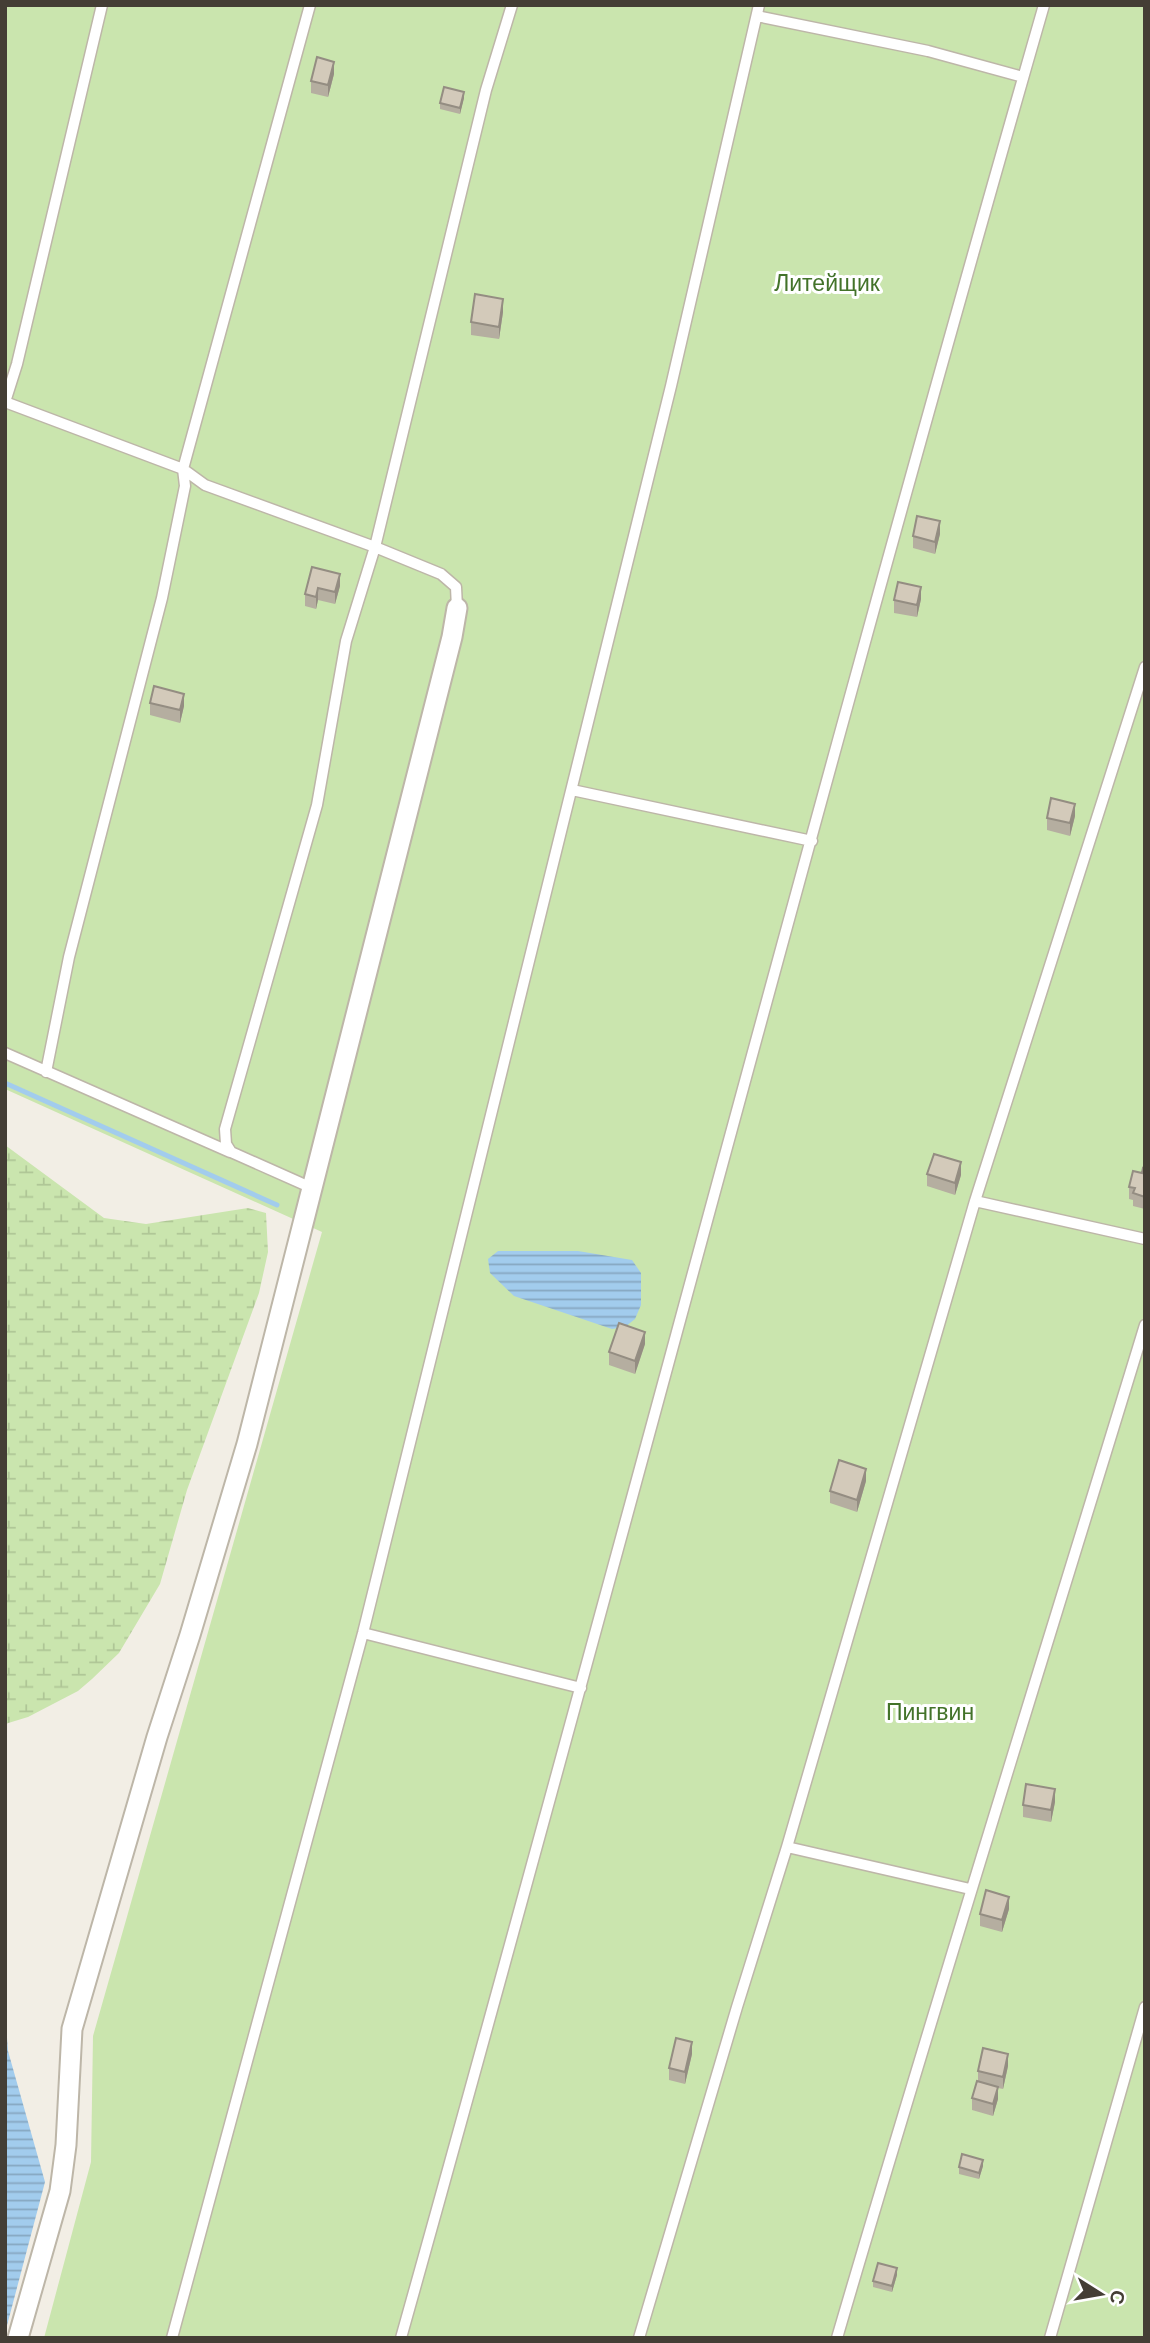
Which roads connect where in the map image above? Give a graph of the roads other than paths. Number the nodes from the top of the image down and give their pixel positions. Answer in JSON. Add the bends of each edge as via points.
{"nodes":[{"id":1,"x":102,"y":5,"type":"edge"},
{"id":2,"x":310,"y":5,"type":"edge"},
{"id":3,"x":512,"y":5,"type":"edge"},
{"id":4,"x":1044,"y":5,"type":"edge"},
{"id":5,"x":758,"y":11,"type":"edge"},
{"id":6,"x":1023,"y":77,"type":"junction"},
{"id":7,"x":5,"y":402,"type":"edge"},
{"id":8,"x":183,"y":469,"type":"junction"},
{"id":9,"x":375,"y":547,"type":"junction"},
{"id":10,"x":457,"y":608,"type":"joint"},
{"id":11,"x":1145,"y":667,"type":"edge"},
{"id":12,"x":572,"y":790,"type":"junction"},
{"id":13,"x":812,"y":841,"type":"junction"},
{"id":14,"x":5,"y":1054,"type":"edge"},
{"id":15,"x":46,"y":1072,"type":"junction"},
{"id":16,"x":231,"y":1153,"type":"junction"},
{"id":17,"x":312,"y":1188,"type":"junction"},
{"id":18,"x":975,"y":1201,"type":"junction"},
{"id":19,"x":1145,"y":1239,"type":"edge"},
{"id":20,"x":1145,"y":1325,"type":"edge"},
{"id":21,"x":363,"y":1633,"type":"junction"},
{"id":22,"x":581,"y":1688,"type":"junction"},
{"id":23,"x":787,"y":1847,"type":"junction"},
{"id":24,"x":970,"y":1889,"type":"junction"},
{"id":25,"x":1145,"y":2007,"type":"edge"},
{"id":26,"x":18,"y":2338,"type":"edge"},
{"id":27,"x":172,"y":2338,"type":"edge"},
{"id":28,"x":401,"y":2338,"type":"edge"},
{"id":29,"x":639,"y":2338,"type":"edge"},
{"id":30,"x":837,"y":2338,"type":"edge"},
{"id":31,"x":1050,"y":2338,"type":"edge"}],
"edges":[{"from":1,"to":7,"type":"lane"},
{"from":2,"to":8,"type":"lane"},
{"from":3,"to":9,"type":"lane","via":[[486,90]]},
{"from":4,"to":6,"type":"lane"},
{"from":5,"to":6,"type":"lane"},
{"from":5,"to":12,"type":"lane"},
{"from":6,"to":13,"type":"lane"},
{"from":7,"to":8,"type":"lane"},
{"from":8,"to":9,"type":"lane","via":[[205,485]]},
{"from":8,"to":15,"type":"lane","via":[[185,486],[162,598],[68,957]]},
{"from":9,"to":10,"type":"lane","via":[[441,574],[456,587]]},
{"from":9,"to":16,"type":"lane","via":[[346,641],[317,805],[225,1129]]},
{"from":10,"to":17,"type":"street"},
{"from":11,"to":18,"type":"lane"},
{"from":12,"to":13,"type":"lane"},
{"from":12,"to":21,"type":"lane"},
{"from":13,"to":22,"type":"lane"},
{"from":14,"to":15,"type":"lane"},
{"from":15,"to":16,"type":"lane"},
{"from":16,"to":17,"type":"lane"},
{"from":17,"to":26,"type":"street","via":[[247,1444],[72,2029],[60,2191]]},
{"from":18,"to":19,"type":"lane"},
{"from":18,"to":23,"type":"lane"},
{"from":20,"to":24,"type":"lane"},
{"from":21,"to":22,"type":"lane"},
{"from":21,"to":27,"type":"lane"},
{"from":22,"to":28,"type":"lane"},
{"from":23,"to":24,"type":"lane"},
{"from":23,"to":29,"type":"lane"},
{"from":24,"to":30,"type":"lane"},
{"from":25,"to":31,"type":"lane"}]}
